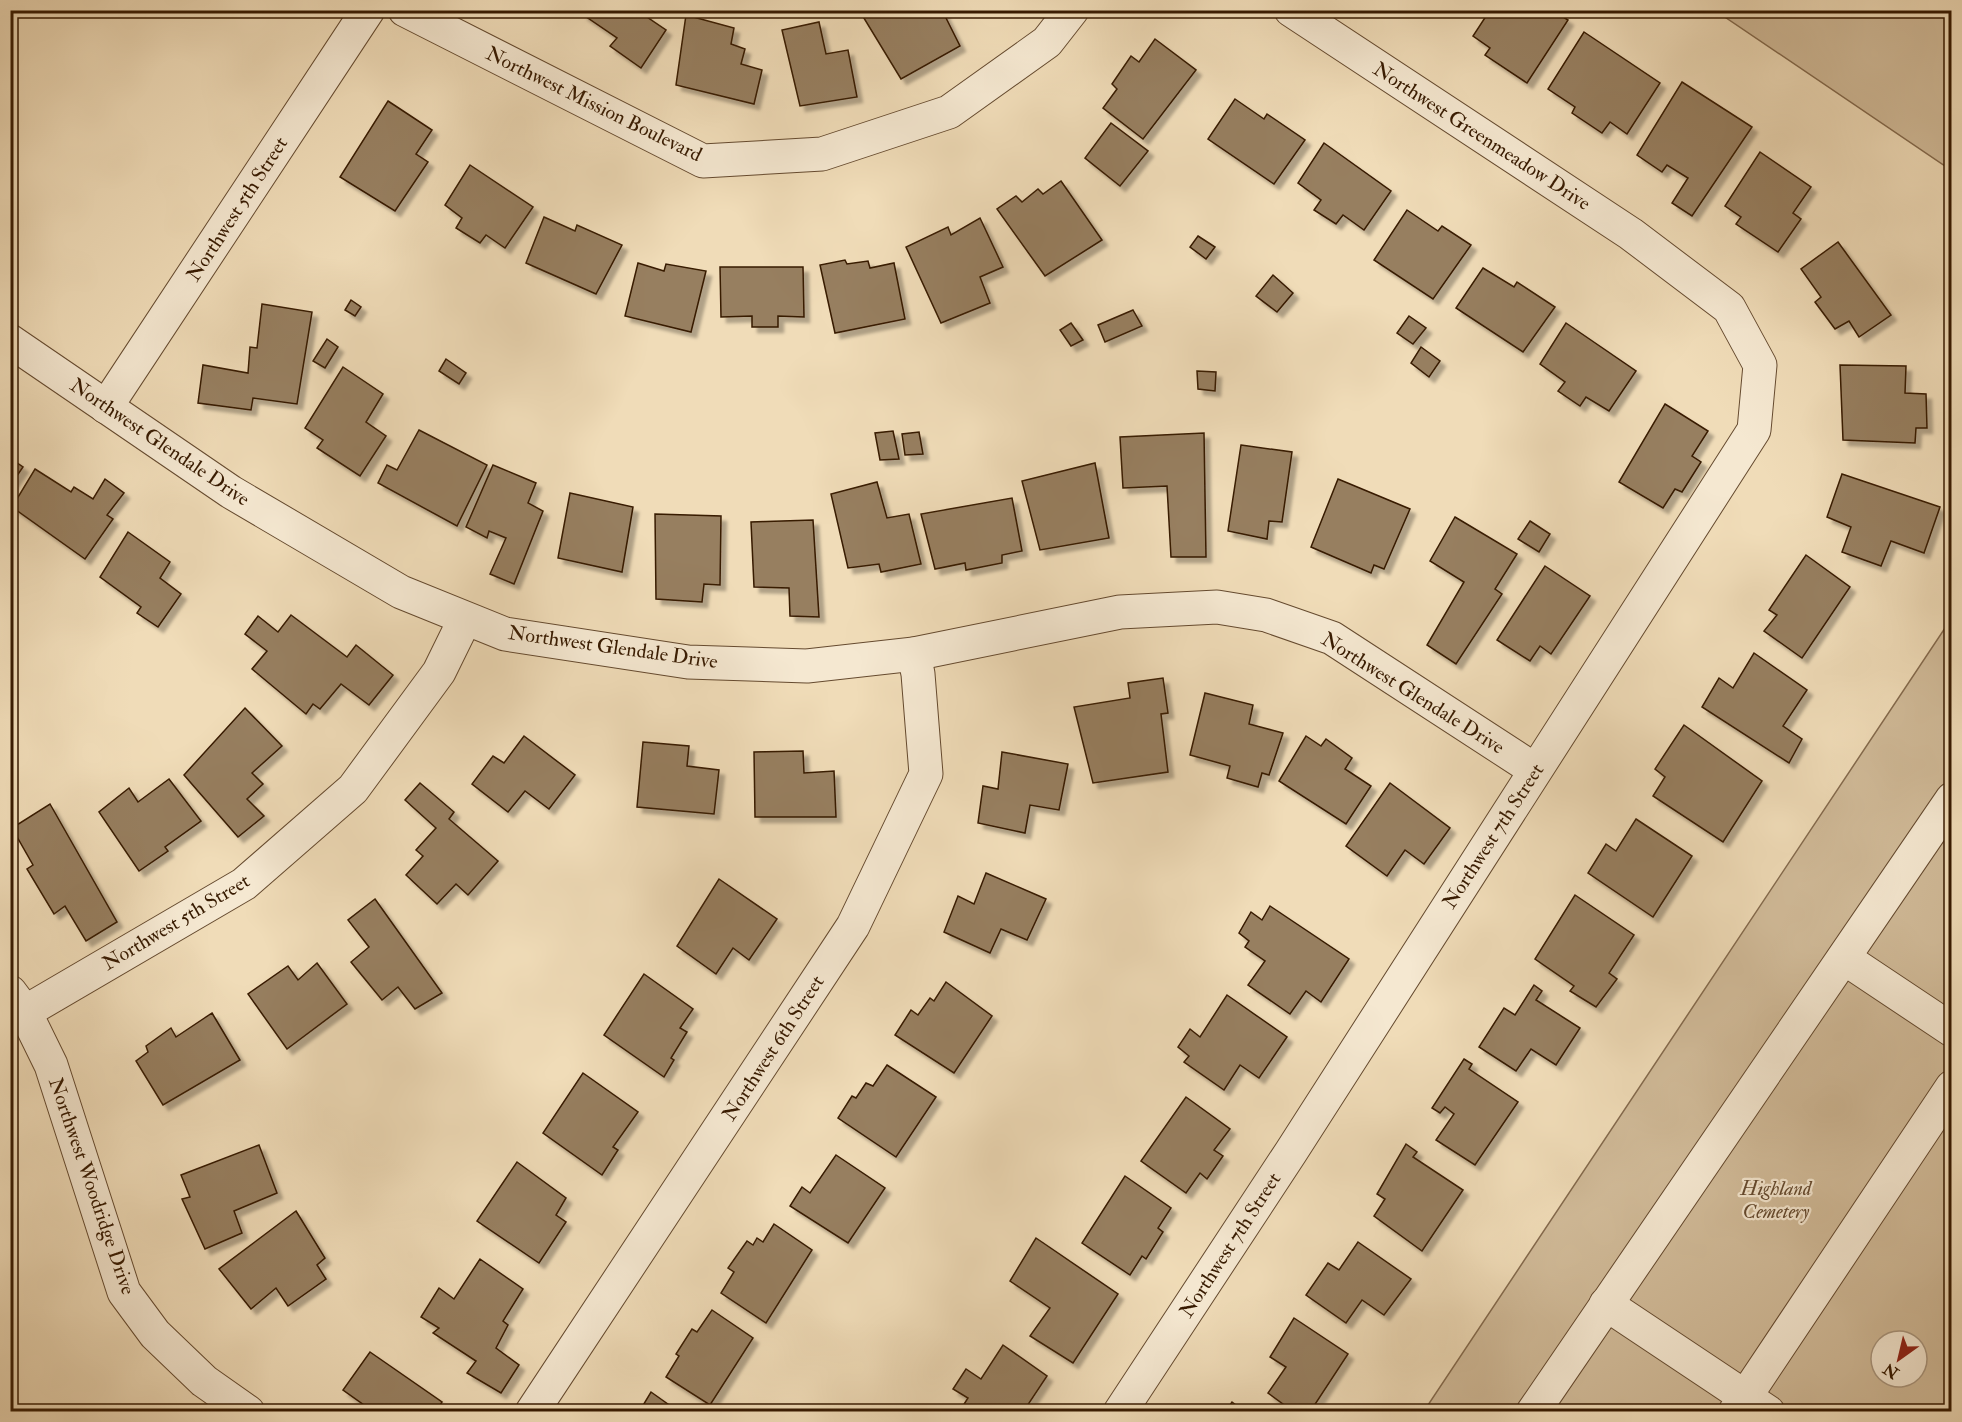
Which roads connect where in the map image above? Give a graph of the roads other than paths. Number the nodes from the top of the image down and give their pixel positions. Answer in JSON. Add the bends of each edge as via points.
{"nodes":[{"id":1,"x":368,"y":10,"type":"edge"},
{"id":2,"x":405,"y":10,"type":"edge"},
{"id":3,"x":1072,"y":10,"type":"edge"},
{"id":4,"x":1291,"y":10,"type":"edge"},
{"id":5,"x":1671,"y":264,"type":"joint"},
{"id":6,"x":10,"y":341,"type":"edge"},
{"id":7,"x":106,"y":407,"type":"junction"},
{"id":8,"x":465,"y":619,"type":"junction"},
{"id":9,"x":914,"y":654,"type":"junction"},
{"id":10,"x":1535,"y":770,"type":"junction"},
{"id":11,"x":1952,"y":799,"type":"edge"},
{"id":12,"x":1844,"y":958,"type":"junction"},
{"id":13,"x":18,"y":1002,"type":"edge"},
{"id":14,"x":1952,"y":1030,"type":"edge"},
{"id":15,"x":1952,"y":1087,"type":"edge"},
{"id":16,"x":1606,"y":1304,"type":"junction"},
{"id":17,"x":1749,"y":1407,"type":"edge"},
{"id":18,"x":248,"y":1412,"type":"edge"},
{"id":19,"x":532,"y":1412,"type":"edge"},
{"id":20,"x":1120,"y":1412,"type":"edge"},
{"id":21,"x":1533,"y":1412,"type":"edge"}],
"edges":[{"from":1,"to":7,"type":"street","name":"Northwest 5th Street"},
{"from":2,"to":3,"type":"street","name":"Northwest Mission Boulevard","via":[[703,161],[822,154],[949,112],[1047,42]]},
{"from":4,"to":5,"type":"street","name":"Northwest Greenmeadow Drive"},
{"from":5,"to":10,"type":"street","name":"Northwest 7th Street","via":[[1729,308],[1760,365],[1754,430]]},
{"from":6,"to":7,"type":"street","name":"Northwest Glendale Drive"},
{"from":7,"to":8,"type":"street","name":"Northwest Glendale Drive","via":[[231,492],[361,569],[401,592]]},
{"from":8,"to":9,"type":"street","name":"Northwest Glendale Drive","via":[[505,634],[688,662],[807,666]]},
{"from":8,"to":13,"type":"street","name":"Northwest 5th Street","via":[[439,672],[353,789],[244,884]]},
{"from":9,"to":10,"type":"street","name":"Northwest Glendale Drive","via":[[1119,612],[1217,607],[1266,615],[1332,638]]},
{"from":9,"to":19,"type":"street","name":"Northwest 6th Street","via":[[926,774],[853,926]]},
{"from":10,"to":20,"type":"street","name":"Northwest 7th Street"},
{"from":11,"to":12,"type":"street"},
{"from":12,"to":14,"type":"street"},
{"from":12,"to":16,"type":"street"},
{"from":13,"to":18,"type":"street","name":"Northwest Woodridge Drive","via":[[51,1065],[124,1292],[155,1334],[204,1381]]},
{"from":15,"to":17,"type":"street"},
{"from":16,"to":17,"type":"street"},
{"from":16,"to":21,"type":"street"}]}
